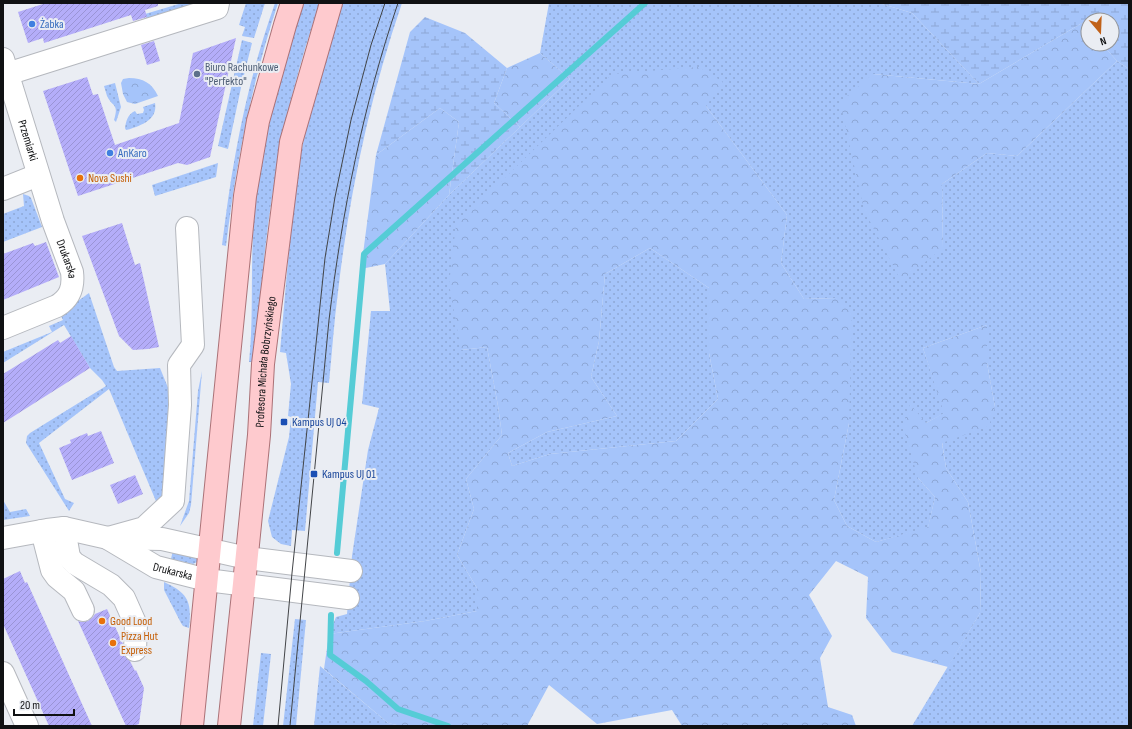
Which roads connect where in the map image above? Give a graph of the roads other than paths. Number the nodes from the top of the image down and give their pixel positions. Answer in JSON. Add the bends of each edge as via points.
{"nodes":[{"id":1,"x":218,"y":3,"type":"edge"},
{"id":2,"x":292,"y":3,"type":"edge"},
{"id":3,"x":331,"y":3,"type":"edge"},
{"id":4,"x":5,"y":67,"type":"edge"},
{"id":5,"x":38,"y":175,"type":"junction"},
{"id":6,"x":3,"y":189,"type":"edge"},
{"id":7,"x":53,"y":221,"type":"joint"},
{"id":8,"x":187,"y":228,"type":"dead end"},
{"id":9,"x":3,"y":328,"type":"edge"},
{"id":10,"x":64,"y":528,"type":"junction"},
{"id":11,"x":42,"y":531,"type":"junction"},
{"id":12,"x":3,"y":538,"type":"edge"},
{"id":13,"x":108,"y":538,"type":"junction"},
{"id":14,"x":210,"y":550,"type":"junction"},
{"id":15,"x":247,"y":558,"type":"junction"},
{"id":16,"x":351,"y":571,"type":"dead end"},
{"id":17,"x":207,"y":580,"type":"junction"},
{"id":18,"x":244,"y":584,"type":"junction"},
{"id":19,"x":348,"y":598,"type":"dead end"},
{"id":20,"x":83,"y":610,"type":"dead end"},
{"id":21,"x":135,"y":650,"type":"dead end"},
{"id":22,"x":3,"y":673,"type":"edge"},
{"id":23,"x":27,"y":726,"type":"edge"},
{"id":24,"x":192,"y":726,"type":"edge"},
{"id":25,"x":229,"y":726,"type":"edge"}],
"edges":[{"from":1,"to":4,"type":"street","via":[[217,8]]},
{"from":2,"to":14,"type":"main road","via":[[258,121],[245,196]]},
{"from":3,"to":15,"type":"main road","name":"Profesora Michała Bobrzyńskiego","via":[[291,142],[263,364]]},
{"from":4,"to":5,"type":"street","name":"Przemiarki"},
{"from":5,"to":6,"type":"street"},
{"from":5,"to":7,"type":"street","name":"Przemiarki"},
{"from":7,"to":9,"type":"street","name":"Drukarska","via":[[72,272],[70,294],[57,306]]},
{"from":8,"to":13,"type":"street","via":[[193,345],[179,365],[180,405],[173,501],[144,528]]},
{"from":10,"to":11,"type":"street","name":"Drukarska"},
{"from":10,"to":13,"type":"street","name":"Drukarska"},
{"from":10,"to":21,"type":"street","via":[[70,559],[111,585],[124,598],[136,625]]},
{"from":11,"to":12,"type":"street","name":"Drukarska"},
{"from":11,"to":20,"type":"street","via":[[52,570],[74,591]]},
{"from":13,"to":14,"type":"street","name":"Drukarska","via":[[162,539]]},
{"from":13,"to":17,"type":"street","name":"Drukarska","via":[[156,567]]},
{"from":14,"to":15,"type":"street","name":"Drukarska"},
{"from":14,"to":17,"type":"main road"},
{"from":15,"to":16,"type":"street","name":"Drukarska"},
{"from":15,"to":18,"type":"main road","name":"Profesora Michała Bobrzyńskiego"},
{"from":17,"to":18,"type":"street","name":"Drukarska"},
{"from":17,"to":24,"type":"main road"},
{"from":18,"to":19,"type":"street","name":"Drukarska"},
{"from":18,"to":25,"type":"main road","name":"Profesora Michała Bobrzyńskiego"},
{"from":22,"to":23,"type":"street"}]}
